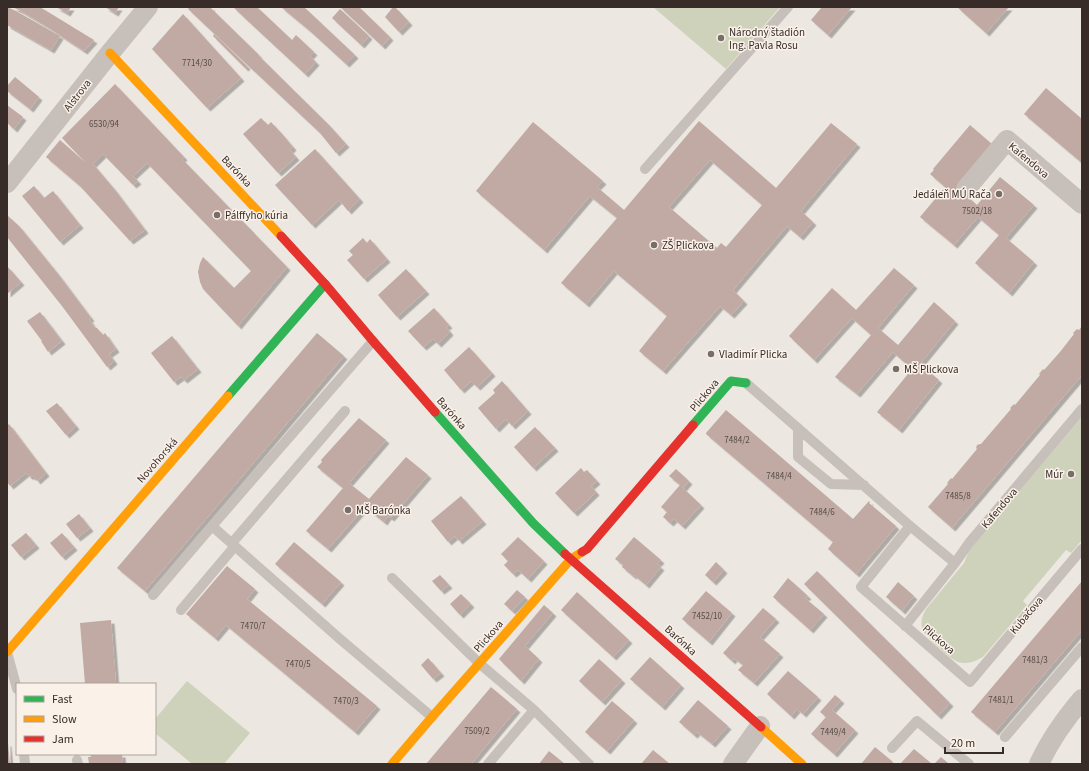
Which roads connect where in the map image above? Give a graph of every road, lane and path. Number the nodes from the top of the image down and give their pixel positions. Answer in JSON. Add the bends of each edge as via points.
{"nodes":[{"id":1,"x":148,"y":7,"type":"edge"},
{"id":2,"x":788,"y":7,"type":"edge"},
{"id":3,"x":110,"y":53,"type":"junction"},
{"id":4,"x":645,"y":169,"type":"dead end"},
{"id":5,"x":7,"y":183,"type":"edge"},
{"id":6,"x":966,"y":189,"type":"dead end"},
{"id":7,"x":1082,"y":204,"type":"edge"},
{"id":8,"x":325,"y":284,"type":"junction"},
{"id":9,"x":373,"y":341,"type":"junction"},
{"id":10,"x":746,"y":383,"type":"joint"},
{"id":11,"x":1082,"y":409,"type":"edge"},
{"id":12,"x":345,"y":411,"type":"dead end"},
{"id":13,"x":798,"y":428,"type":"junction"},
{"id":14,"x":864,"y":485,"type":"junction"},
{"id":15,"x":212,"y":526,"type":"junction"},
{"id":16,"x":910,"y":526,"type":"junction"},
{"id":17,"x":233,"y":544,"type":"junction"},
{"id":18,"x":1082,"y":549,"type":"edge"},
{"id":19,"x":571,"y":559,"type":"junction"},
{"id":20,"x":955,"y":563,"type":"junction"},
{"id":21,"x":392,"y":578,"type":"dead end"},
{"id":22,"x":153,"y":595,"type":"dead end"},
{"id":23,"x":181,"y":610,"type":"dead end"},
{"id":24,"x":905,"y":626,"type":"junction"},
{"id":25,"x":1082,"y":648,"type":"edge"},
{"id":26,"x":7,"y":652,"type":"edge"},
{"id":27,"x":480,"y":664,"type":"junction"},
{"id":28,"x":970,"y":682,"type":"joint"},
{"id":29,"x":16,"y":685,"type":"edge"},
{"id":30,"x":1082,"y":699,"type":"edge"},
{"id":31,"x":534,"y":710,"type":"junction"},
{"id":32,"x":432,"y":717,"type":"junction"},
{"id":33,"x":760,"y":726,"type":"junction"},
{"id":34,"x":1005,"y":737,"type":"dead end"},
{"id":35,"x":892,"y":748,"type":"dead end"},
{"id":36,"x":392,"y":764,"type":"edge"},
{"id":37,"x":488,"y":764,"type":"edge"},
{"id":38,"x":589,"y":764,"type":"edge"},
{"id":39,"x":733,"y":764,"type":"edge"},
{"id":40,"x":802,"y":764,"type":"edge"},
{"id":41,"x":969,"y":764,"type":"edge"},
{"id":42,"x":1039,"y":764,"type":"edge"}],
"edges":[{"from":1,"to":3,"type":"street","name":"Alstrova"},
{"from":2,"to":4,"type":"lane"},
{"from":3,"to":5,"type":"street","name":"Alstrova"},
{"from":3,"to":8,"type":"street","name":"Barónka"},
{"from":6,"to":7,"type":"street","name":"Kafendova","via":[[1007,140]]},
{"from":8,"to":9,"type":"street","name":"Barónka"},
{"from":8,"to":26,"type":"street","name":"Novohorská"},
{"from":9,"to":15,"type":"lane"},
{"from":9,"to":19,"type":"street","name":"Barónka","via":[[533,523]]},
{"from":10,"to":13,"type":"lane","name":"Plickova"},
{"from":10,"to":19,"type":"street","name":"Plickova","via":[[731,382],[587,549]]},
{"from":11,"to":20,"type":"lane","name":"Kafendova"},
{"from":12,"to":17,"type":"lane"},
{"from":13,"to":14,"type":"lane","name":"Plickova"},
{"from":13,"to":14,"type":"lane","via":[[798,456],[831,484]]},
{"from":14,"to":16,"type":"lane","name":"Plickova"},
{"from":15,"to":17,"type":"lane"},
{"from":15,"to":22,"type":"lane"},
{"from":16,"to":20,"type":"lane"},
{"from":16,"to":24,"type":"lane","name":"Plickova","via":[[860,587]]},
{"from":17,"to":23,"type":"lane"},
{"from":17,"to":32,"type":"lane"},
{"from":18,"to":28,"type":"lane","name":"Kubačova"},
{"from":19,"to":27,"type":"street","name":"Plickova"},
{"from":19,"to":33,"type":"street","name":"Barónka"},
{"from":20,"to":24,"type":"lane","name":"Kafendova"},
{"from":21,"to":27,"type":"lane"},
{"from":24,"to":28,"type":"lane","name":"Plickova"},
{"from":25,"to":34,"type":"lane"},
{"from":26,"to":29,"type":"lane"},
{"from":27,"to":31,"type":"lane"},
{"from":27,"to":32,"type":"street","name":"Plickova"},
{"from":30,"to":42,"type":"street","via":[[1054,736]]},
{"from":31,"to":37,"type":"lane"},
{"from":31,"to":38,"type":"lane"},
{"from":32,"to":36,"type":"street","name":"Plickova"},
{"from":33,"to":39,"type":"street"},
{"from":33,"to":40,"type":"street","name":"Barónka"},
{"from":35,"to":41,"type":"lane","via":[[916,721]]}]}
